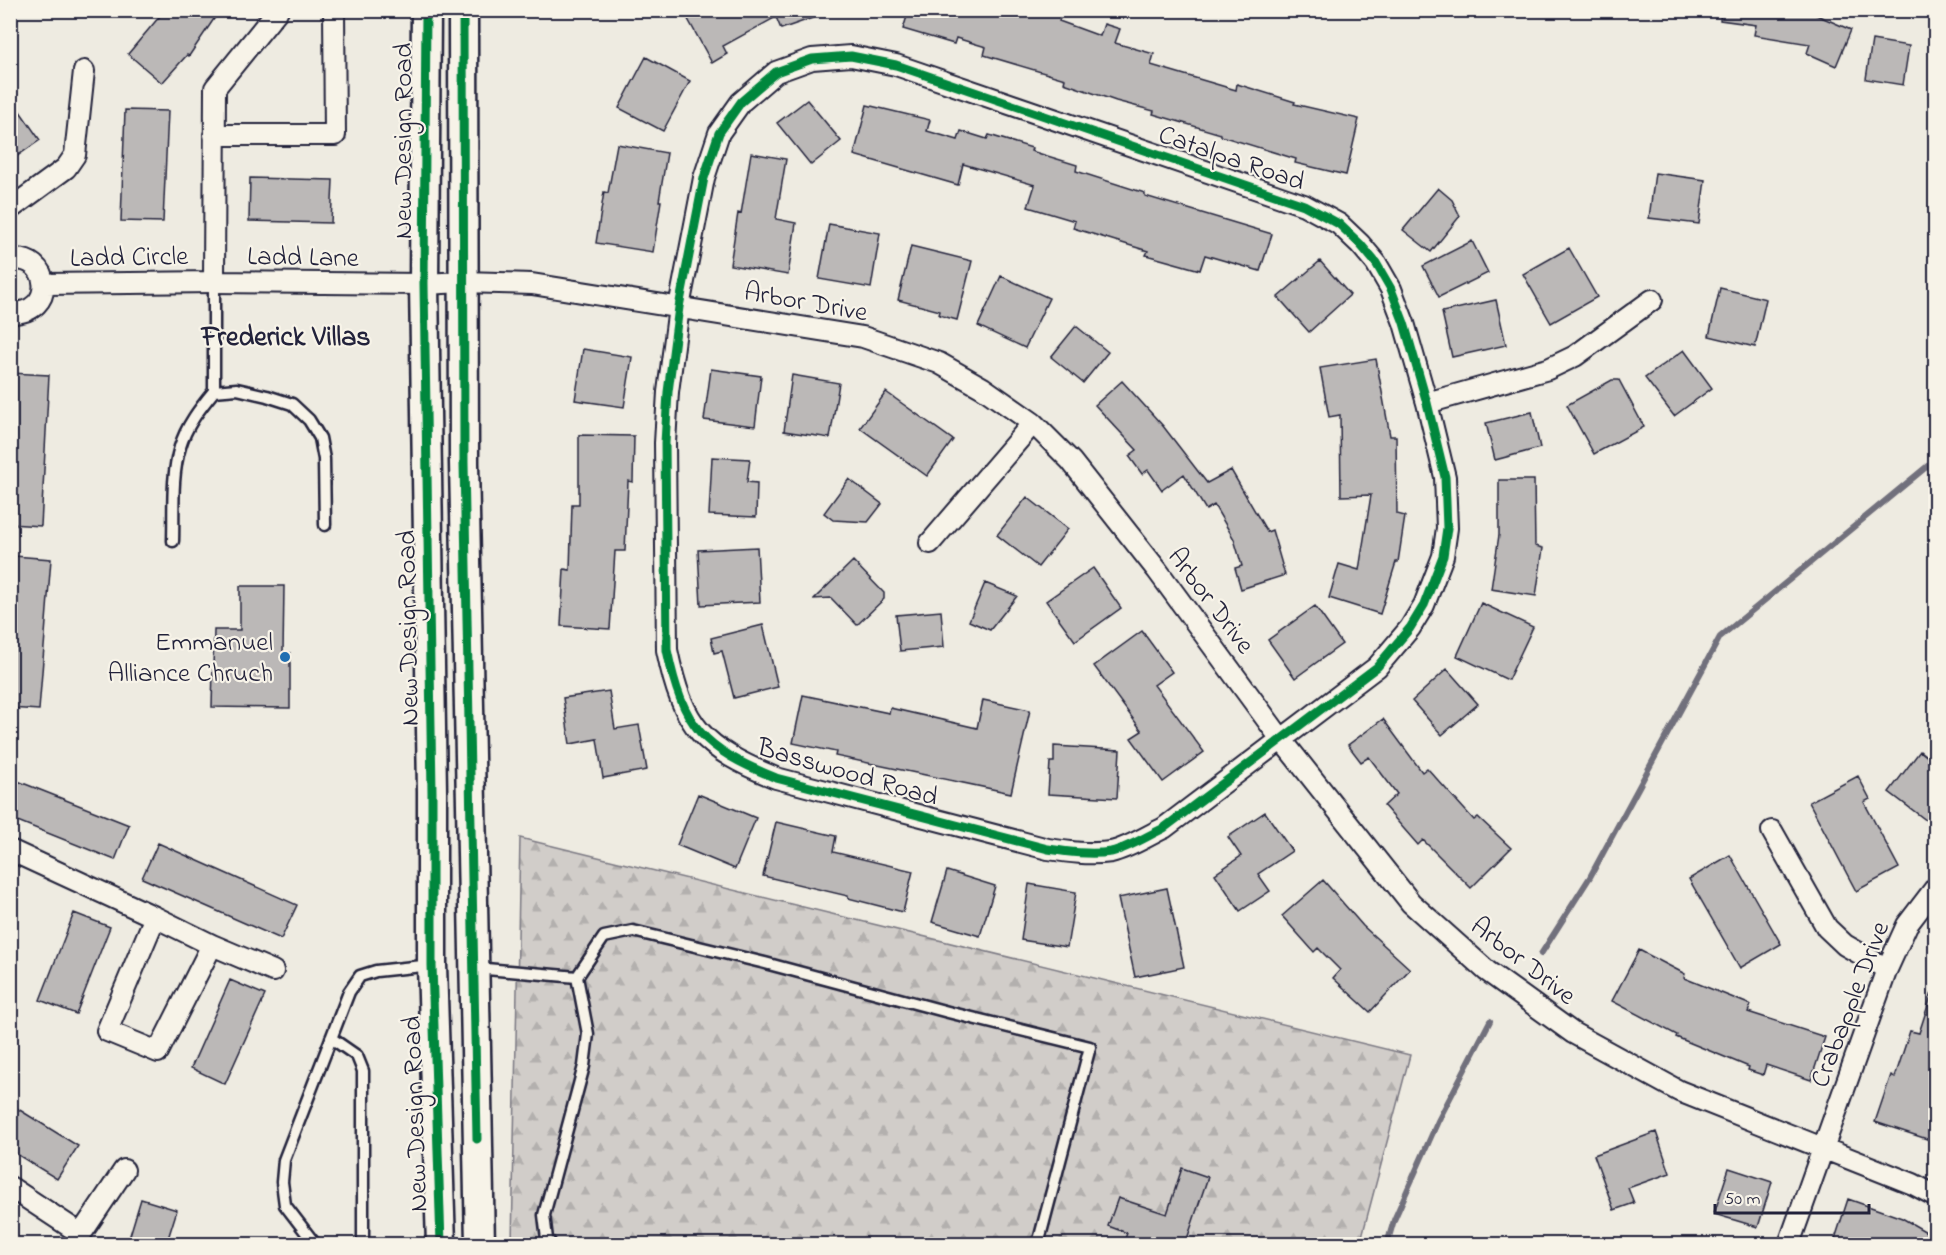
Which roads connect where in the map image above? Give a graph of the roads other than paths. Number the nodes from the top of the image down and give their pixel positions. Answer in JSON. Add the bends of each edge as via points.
{"nodes":[{"id":1,"x":278,"y":10,"type":"edge"},
{"id":2,"x":334,"y":10,"type":"edge"},
{"id":3,"x":426,"y":10,"type":"edge"},
{"id":4,"x":463,"y":10,"type":"edge"},
{"id":5,"x":84,"y":71,"type":"dead end"},
{"id":6,"x":214,"y":135,"type":"junction"},
{"id":7,"x":10,"y":209,"type":"edge"},
{"id":8,"x":10,"y":260,"type":"edge"},
{"id":9,"x":214,"y":282,"type":"junction"},
{"id":10,"x":463,"y":282,"type":"junction"},
{"id":11,"x":45,"y":284,"type":"junction"},
{"id":12,"x":423,"y":284,"type":"junction"},
{"id":13,"x":1652,"y":300,"type":"dead end"},
{"id":14,"x":679,"y":307,"type":"junction"},
{"id":15,"x":10,"y":313,"type":"edge"},
{"id":16,"x":214,"y":391,"type":"junction"},
{"id":17,"x":1427,"y":403,"type":"junction"},
{"id":18,"x":1033,"y":423,"type":"junction"},
{"id":19,"x":324,"y":525,"type":"dead end"},
{"id":20,"x":173,"y":541,"type":"dead end"},
{"id":21,"x":930,"y":543,"type":"dead end"},
{"id":22,"x":1281,"y":739,"type":"junction"},
{"id":23,"x":1772,"y":831,"type":"dead end"},
{"id":24,"x":10,"y":850,"type":"edge"},
{"id":25,"x":1935,"y":886,"type":"edge"},
{"id":26,"x":155,"y":917,"type":"junction"},
{"id":27,"x":212,"y":945,"type":"junction"},
{"id":28,"x":432,"y":965,"type":"junction"},
{"id":29,"x":474,"y":968,"type":"junction"},
{"id":30,"x":1887,"y":969,"type":"junction"},
{"id":31,"x":273,"y":971,"type":"dead end"},
{"id":32,"x":577,"y":977,"type":"junction"},
{"id":33,"x":331,"y":1038,"type":"junction"},
{"id":34,"x":1824,"y":1148,"type":"junction"},
{"id":35,"x":124,"y":1170,"type":"dead end"},
{"id":36,"x":10,"y":1187,"type":"edge"},
{"id":37,"x":1935,"y":1196,"type":"edge"},
{"id":38,"x":79,"y":1239,"type":"edge"},
{"id":39,"x":315,"y":1245,"type":"edge"},
{"id":40,"x":363,"y":1245,"type":"edge"},
{"id":41,"x":441,"y":1245,"type":"edge"},
{"id":42,"x":480,"y":1245,"type":"edge"},
{"id":43,"x":551,"y":1245,"type":"edge"},
{"id":44,"x":1038,"y":1245,"type":"edge"},
{"id":45,"x":1789,"y":1245,"type":"edge"}],
"edges":[{"from":1,"to":6,"type":"street","via":[[215,88]]},
{"from":2,"to":6,"type":"street","via":[[335,135]]},
{"from":3,"to":12,"type":"main road","name":"New Design Road"},
{"from":4,"to":10,"type":"main road"},
{"from":5,"to":7,"type":"street","via":[[75,155],[66,168]]},
{"from":6,"to":9,"type":"street"},
{"from":8,"to":11,"type":"street","name":"Ladd Circle","via":[[31,262]]},
{"from":9,"to":11,"type":"street","name":"Ladd Circle"},
{"from":9,"to":12,"type":"street","name":"Ladd Lane"},
{"from":9,"to":16,"type":"lane"},
{"from":10,"to":12,"type":"street","name":"Ladd Lane"},
{"from":10,"to":14,"type":"street","name":"Arbor Drive","via":[[532,284]]},
{"from":10,"to":29,"type":"main road"},
{"from":11,"to":15,"type":"street","name":"Ladd Circle","via":[[43,297],[34,308]]},
{"from":12,"to":28,"type":"main road","name":"New Design Road"},
{"from":13,"to":17,"type":"street","via":[[1575,356],[1548,369]]},
{"from":14,"to":17,"type":"street","name":"Catalpa Road","via":[[704,178],[718,133],[741,102],[776,72],[812,59],[851,56],[896,65],[1304,205],[1339,224],[1376,263],[1391,289]]},
{"from":14,"to":18,"type":"street","name":"Arbor Drive","via":[[863,337],[939,363]]},
{"from":14,"to":22,"type":"street","name":"Basswood Road","via":[[665,443],[667,650],[683,708],[695,728],[718,749],[743,765],[776,778],[1048,849],[1081,853],[1111,852],[1164,828]]},
{"from":16,"to":19,"type":"lane","via":[[237,389],[267,396],[292,404],[309,420],[320,438],[324,459]]},
{"from":16,"to":20,"type":"lane","via":[[188,427],[180,447]]},
{"from":17,"to":22,"type":"street","name":"Catalpa Road","via":[[1444,477],[1447,528],[1432,589],[1410,628],[1377,668]]},
{"from":18,"to":21,"type":"street"},
{"from":18,"to":22,"type":"street","name":"Arbor Drive","via":[[1071,461],[1157,570]]},
{"from":22,"to":34,"type":"street","name":"Arbor Drive","via":[[1411,903],[1487,970],[1573,1033],[1679,1091]]},
{"from":23,"to":30,"type":"street","via":[[1827,928],[1845,945]]},
{"from":24,"to":26,"type":"street"},
{"from":25,"to":30,"type":"street","name":"Crabapple Drive","via":[[1907,925]]},
{"from":26,"to":27,"type":"street"},
{"from":26,"to":27,"type":"street","via":[[107,1031],[158,1052]]},
{"from":27,"to":31,"type":"street"},
{"from":28,"to":29,"type":"main road"},
{"from":28,"to":33,"type":"lane","via":[[360,976],[349,992]]},
{"from":28,"to":41,"type":"main road","name":"New Design Road"},
{"from":29,"to":32,"type":"lane"},
{"from":29,"to":42,"type":"main road"},
{"from":30,"to":34,"type":"street","name":"Crabapple Drive"},
{"from":32,"to":43,"type":"lane","via":[[588,1035],[584,1066],[544,1215]]},
{"from":32,"to":44,"type":"lane","via":[[604,938],[633,931],[1090,1047]]},
{"from":33,"to":39,"type":"lane","via":[[284,1160],[282,1182],[285,1205]]},
{"from":33,"to":40,"type":"lane","via":[[357,1056],[363,1071]]},
{"from":34,"to":37,"type":"street","name":"Arbor Drive"},
{"from":34,"to":45,"type":"street","name":"Crabapple Drive"},
{"from":35,"to":38,"type":"street"},
{"from":36,"to":38,"type":"street"}]}
